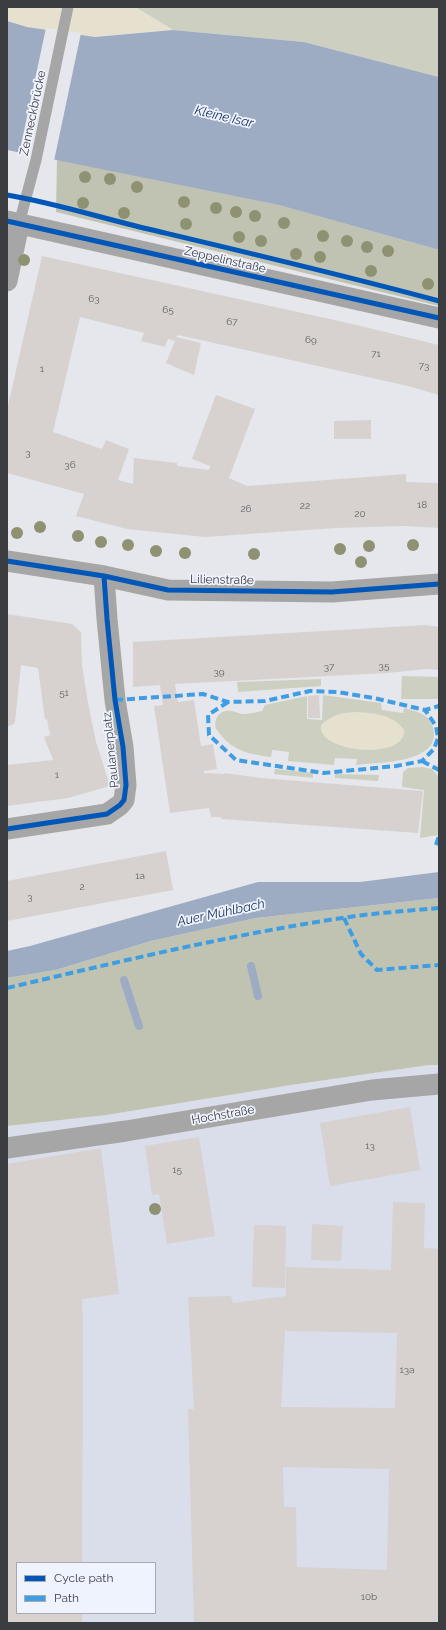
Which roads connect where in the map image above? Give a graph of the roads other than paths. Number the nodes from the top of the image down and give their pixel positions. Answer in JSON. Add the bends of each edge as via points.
{"nodes":[{"id":1,"x":68,"y":7,"type":"edge"},
{"id":2,"x":13,"y":222,"type":"edge"},
{"id":3,"x":7,"y":281,"type":"edge"},
{"id":4,"x":439,"y":318,"type":"edge"},
{"id":5,"x":7,"y":561,"type":"edge"},
{"id":6,"x":104,"y":576,"type":"junction"},
{"id":7,"x":439,"y":584,"type":"edge"},
{"id":8,"x":7,"y":829,"type":"edge"},
{"id":9,"x":439,"y":1084,"type":"edge"},
{"id":10,"x":7,"y":1148,"type":"edge"}],
"edges":[{"from":1,"to":2,"type":"lane","name":"Zenneckbrücke","via":[[36,160]]},
{"from":2,"to":3,"type":"street"},
{"from":2,"to":4,"type":"street","name":"Zeppelinstraße"},
{"from":5,"to":6,"type":"street","name":"Lilienstraße"},
{"from":6,"to":7,"type":"street","name":"Lilienstraße","via":[[168,590],[332,592]]},
{"from":6,"to":8,"type":"street","name":"Paulanerplatz","via":[[123,747],[126,784],[124,800],[107,814]]},
{"from":9,"to":10,"type":"street","name":"Hochstraße","via":[[372,1090]]}]}
